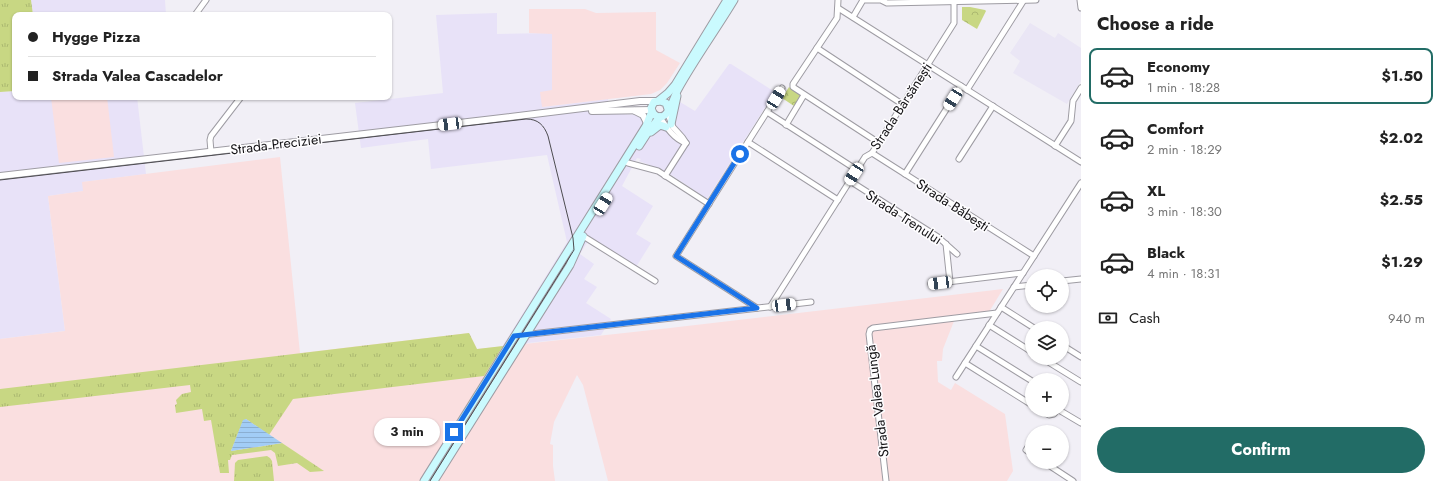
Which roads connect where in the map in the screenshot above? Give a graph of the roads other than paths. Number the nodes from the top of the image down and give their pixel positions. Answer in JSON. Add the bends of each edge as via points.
{"nodes":[{"id":1,"x":206,"y":0,"type":"edge"},
{"id":2,"x":720,"y":0,"type":"edge"},
{"id":3,"x":727,"y":0,"type":"edge"},
{"id":4,"x":734,"y":0,"type":"edge"},
{"id":5,"x":838,"y":0,"type":"edge"},
{"id":6,"x":1024,"y":0,"type":"edge"},
{"id":7,"x":1036,"y":0,"type":"edge"},
{"id":8,"x":1080,"y":0,"type":"edge"},
{"id":9,"x":954,"y":1,"type":"edge"},
{"id":10,"x":838,"y":8,"type":"junction"},
{"id":11,"x":1081,"y":8,"type":"edge"},
{"id":12,"x":197,"y":12,"type":"edge"},
{"id":13,"x":718,"y":14,"type":"junction"},
{"id":14,"x":853,"y":17,"type":"junction"},
{"id":15,"x":817,"y":48,"type":"junction"},
{"id":16,"x":928,"y":65,"type":"junction"},
{"id":17,"x":961,"y":86,"type":"junction"},
{"id":18,"x":679,"y":88,"type":"junction"},
{"id":19,"x":782,"y":88,"type":"dead end"},
{"id":20,"x":1081,"y":88,"type":"edge"},
{"id":21,"x":967,"y":90,"type":"junction"},
{"id":22,"x":804,"y":95,"type":"junction"},
{"id":23,"x":239,"y":100,"type":"edge"},
{"id":24,"x":657,"y":101,"type":"junction"},
{"id":25,"x":902,"y":104,"type":"junction"},
{"id":26,"x":993,"y":106,"type":"junction"},
{"id":27,"x":579,"y":110,"type":"junction"},
{"id":28,"x":629,"y":110,"type":"junction"},
{"id":29,"x":652,"y":111,"type":"junction"},
{"id":30,"x":667,"y":111,"type":"junction"},
{"id":31,"x":767,"y":112,"type":"junction"},
{"id":32,"x":660,"y":117,"type":"junction"},
{"id":33,"x":647,"y":124,"type":"junction"},
{"id":34,"x":786,"y":124,"type":"junction"},
{"id":35,"x":669,"y":125,"type":"junction"},
{"id":36,"x":642,"y":141,"type":"junction"},
{"id":37,"x":748,"y":142,"type":"junction"},
{"id":38,"x":879,"y":143,"type":"junction"},
{"id":39,"x":1055,"y":146,"type":"junction"},
{"id":40,"x":211,"y":152,"type":"junction"},
{"id":41,"x":872,"y":153,"type":"junction"},
{"id":42,"x":959,"y":159,"type":"dead end"},
{"id":43,"x":1081,"y":162,"type":"edge"},
{"id":44,"x":628,"y":163,"type":"junction"},
{"id":45,"x":857,"y":170,"type":"junction"},
{"id":46,"x":905,"y":174,"type":"junction"},
{"id":47,"x":0,"y":176,"type":"edge"},
{"id":48,"x":665,"y":176,"type":"junction"},
{"id":49,"x":850,"y":181,"type":"junction"},
{"id":50,"x":1080,"y":187,"type":"edge"},
{"id":51,"x":838,"y":200,"type":"junction"},
{"id":52,"x":709,"y":204,"type":"junction"},
{"id":53,"x":583,"y":236,"type":"junction"},
{"id":54,"x":946,"y":244,"type":"junction"},
{"id":55,"x":957,"y":254,"type":"dead end"},
{"id":56,"x":1034,"y":256,"type":"junction"},
{"id":57,"x":1023,"y":273,"type":"junction"},
{"id":58,"x":1081,"y":279,"type":"edge"},
{"id":59,"x":655,"y":280,"type":"dead end"},
{"id":60,"x":1069,"y":280,"type":"edge"},
{"id":61,"x":950,"y":282,"type":"junction"},
{"id":62,"x":931,"y":284,"type":"dead end"},
{"id":63,"x":1025,"y":286,"type":"edge"},
{"id":64,"x":1014,"y":287,"type":"junction"},
{"id":65,"x":811,"y":302,"type":"dead end"},
{"id":66,"x":770,"y":307,"type":"junction"},
{"id":67,"x":1001,"y":307,"type":"junction"},
{"id":68,"x":757,"y":308,"type":"junction"},
{"id":69,"x":997,"y":314,"type":"junction"},
{"id":70,"x":1025,"y":322,"type":"edge"},
{"id":71,"x":989,"y":325,"type":"junction"},
{"id":72,"x":526,"y":335,"type":"junction"},
{"id":73,"x":514,"y":336,"type":"junction"},
{"id":74,"x":976,"y":346,"type":"junction"},
{"id":75,"x":1025,"y":348,"type":"edge"},
{"id":76,"x":1069,"y":349,"type":"edge"},
{"id":77,"x":1081,"y":357,"type":"edge"},
{"id":78,"x":965,"y":363,"type":"junction"},
{"id":79,"x":1053,"y":365,"type":"edge"},
{"id":80,"x":956,"y":377,"type":"dead end"},
{"id":81,"x":1025,"y":377,"type":"edge"},
{"id":82,"x":1081,"y":382,"type":"edge"},
{"id":83,"x":1025,"y":401,"type":"edge"},
{"id":84,"x":1069,"y":417,"type":"edge"},
{"id":85,"x":1081,"y":424,"type":"edge"},
{"id":86,"x":454,"y":432,"type":"junction"},
{"id":87,"x":462,"y":437,"type":"junction"},
{"id":88,"x":1055,"y":469,"type":"edge"},
{"id":89,"x":429,"y":473,"type":"junction"},
{"id":90,"x":435,"y":479,"type":"edge"},
{"id":91,"x":424,"y":481,"type":"edge"},
{"id":92,"x":886,"y":481,"type":"edge"},
{"id":93,"x":1073,"y":481,"type":"edge"}],
"edges":[{"from":1,"to":12,"type":"street"},
{"from":2,"to":13,"type":"main road"},
{"from":3,"to":13,"type":"main road"},
{"from":4,"to":18,"type":"main road"},
{"from":5,"to":10,"type":"street"},
{"from":6,"to":7,"type":"street"},
{"from":6,"to":9,"type":"street"},
{"from":6,"to":21,"type":"street"},
{"from":8,"to":11,"type":"street"},
{"from":9,"to":14,"type":"street","via":[[863,0]]},
{"from":9,"to":16,"type":"street","name":"Strada Bârsănești","via":[[954,23]]},
{"from":10,"to":14,"type":"street"},
{"from":10,"to":15,"type":"street","via":[[837,18]]},
{"from":13,"to":24,"type":"main road","via":[[675,85]]},
{"from":14,"to":16,"type":"street"},
{"from":15,"to":22,"type":"street","via":[[793,84],[793,87]]},
{"from":15,"to":25,"type":"street"},
{"from":16,"to":17,"type":"street"},
{"from":16,"to":25,"type":"street","name":"Strada Bârsănești"},
{"from":17,"to":21,"type":"street"},
{"from":17,"to":46,"type":"street"},
{"from":18,"to":30,"type":"main road"},
{"from":18,"to":35,"type":"main road"},
{"from":19,"to":31,"type":"street"},
{"from":20,"to":39,"type":"street","via":[[1073,101],[1071,121]]},
{"from":21,"to":26,"type":"street"},
{"from":22,"to":34,"type":"street"},
{"from":22,"to":38,"type":"street"},
{"from":23,"to":40,"type":"street","via":[[212,136]]},
{"from":24,"to":27,"type":"street","name":"Strada Preciziei"},
{"from":24,"to":29,"type":"main road","via":[[652,106]]},
{"from":24,"to":30,"type":"main road","via":[[667,105]]},
{"from":25,"to":38,"type":"street","name":"Strada Bârsănești"},
{"from":26,"to":39,"type":"street"},
{"from":26,"to":42,"type":"street"},
{"from":27,"to":28,"type":"street","name":"Strada Preciziei"},
{"from":27,"to":40,"type":"street","name":"Strada Preciziei"},
{"from":28,"to":29,"type":"street","name":"Strada Preciziei"},
{"from":28,"to":33,"type":"street","via":[[643,115]]},
{"from":29,"to":32,"type":"main road"},
{"from":29,"to":33,"type":"main road"},
{"from":30,"to":32,"type":"main road"},
{"from":30,"to":35,"type":"street"},
{"from":31,"to":34,"type":"street"},
{"from":31,"to":37,"type":"street"},
{"from":32,"to":35,"type":"street"},
{"from":32,"to":36,"type":"main road"},
{"from":33,"to":73,"type":"main road"},
{"from":34,"to":45,"type":"street"},
{"from":35,"to":36,"type":"main road","via":[[658,126]]},
{"from":35,"to":48,"type":"street","via":[[680,141],[686,143]]},
{"from":36,"to":44,"type":"main road"},
{"from":37,"to":51,"type":"street"},
{"from":37,"to":52,"type":"street"},
{"from":38,"to":41,"type":"street","name":"Strada Bârsănești"},
{"from":39,"to":43,"type":"street"},
{"from":40,"to":47,"type":"street","name":"Strada Preciziei"},
{"from":41,"to":45,"type":"street","name":"Strada Bârsănești","via":[[865,157]]},
{"from":41,"to":46,"type":"street","name":"Strada Băbești"},
{"from":44,"to":48,"type":"street","via":[[658,171]]},
{"from":44,"to":53,"type":"main road"},
{"from":45,"to":49,"type":"street","name":"Strada Bârsănești"},
{"from":46,"to":56,"type":"street","name":"Strada Băbești"},
{"from":48,"to":52,"type":"street"},
{"from":49,"to":51,"type":"street","name":"Strada Bârsănești"},
{"from":49,"to":54,"type":"street","name":"Strada Trenului"},
{"from":50,"to":56,"type":"street"},
{"from":51,"to":66,"type":"street","name":"Strada Bârsănești"},
{"from":52,"to":68,"type":"street","via":[[676,256]]},
{"from":53,"to":59,"type":"street"},
{"from":53,"to":72,"type":"main road","via":[[570,265]]},
{"from":54,"to":55,"type":"street","name":"Strada Trenului"},
{"from":54,"to":61,"type":"street"},
{"from":56,"to":57,"type":"street"},
{"from":57,"to":61,"type":"street"},
{"from":57,"to":64,"type":"street"},
{"from":58,"to":60,"type":"street"},
{"from":61,"to":62,"type":"street"},
{"from":63,"to":64,"type":"street"},
{"from":64,"to":67,"type":"street"},
{"from":65,"to":66,"type":"street"},
{"from":66,"to":68,"type":"street"},
{"from":67,"to":69,"type":"street"},
{"from":67,"to":70,"type":"street"},
{"from":68,"to":72,"type":"street"},
{"from":69,"to":71,"type":"street"},
{"from":69,"to":92,"type":"street","name":"Strada Valea Lungă","via":[[870,330]]},
{"from":71,"to":74,"type":"street"},
{"from":71,"to":75,"type":"street"},
{"from":72,"to":73,"type":"street"},
{"from":72,"to":87,"type":"main road"},
{"from":73,"to":86,"type":"main road"},
{"from":74,"to":78,"type":"street"},
{"from":74,"to":81,"type":"street"},
{"from":76,"to":77,"type":"street"},
{"from":78,"to":80,"type":"street"},
{"from":78,"to":83,"type":"street"},
{"from":79,"to":82,"type":"street"},
{"from":84,"to":85,"type":"street"},
{"from":86,"to":87,"type":"main road"},
{"from":86,"to":89,"type":"main road"},
{"from":87,"to":90,"type":"main road"},
{"from":88,"to":93,"type":"street"},
{"from":89,"to":90,"type":"main road"},
{"from":89,"to":91,"type":"main road"}]}
